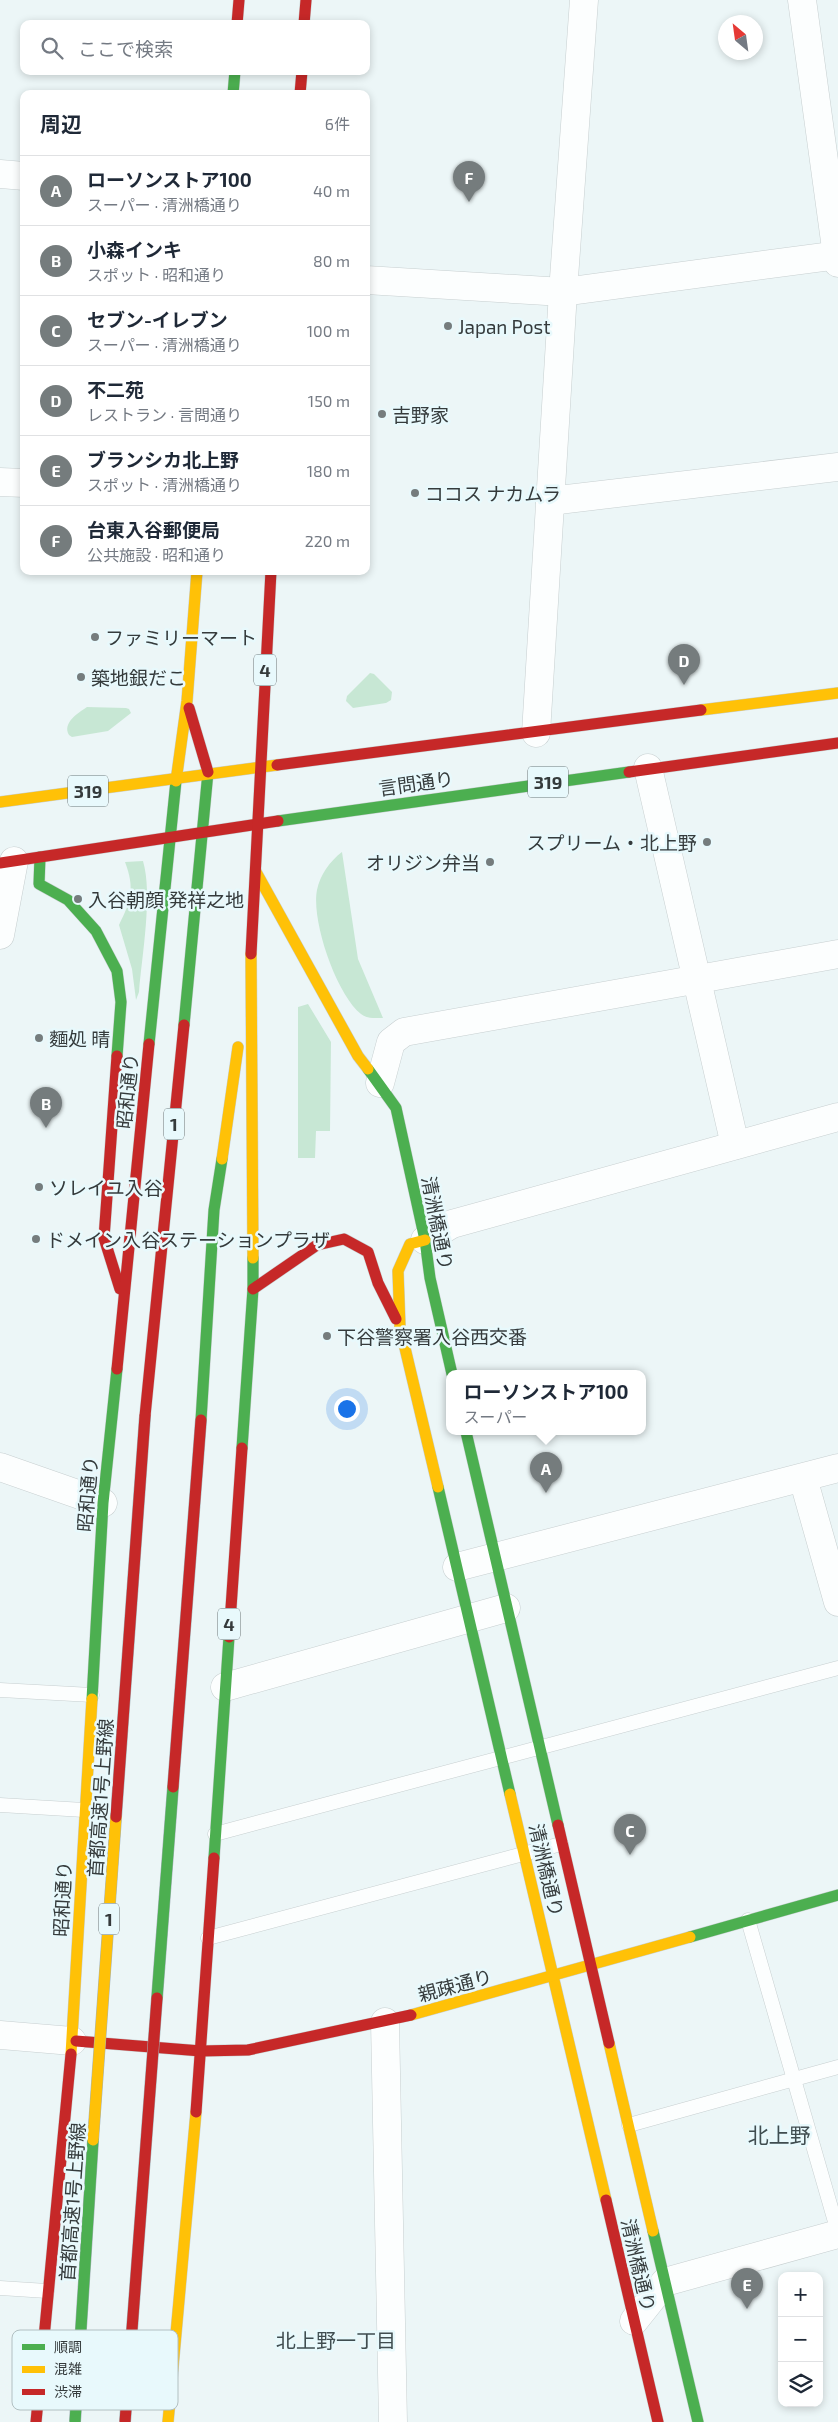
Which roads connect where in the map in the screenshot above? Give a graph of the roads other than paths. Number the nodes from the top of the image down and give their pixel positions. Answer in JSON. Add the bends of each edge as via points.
{"nodes":[{"id":1,"x":239,"y":0,"type":"edge"},
{"id":2,"x":306,"y":0,"type":"edge"},
{"id":3,"x":584,"y":0,"type":"edge"},
{"id":4,"x":802,"y":0,"type":"edge"},
{"id":5,"x":237,"y":20,"type":"edge"},
{"id":6,"x":304,"y":20,"type":"edge"},
{"id":7,"x":235,"y":75,"type":"edge"},
{"id":8,"x":302,"y":75,"type":"edge"},
{"id":9,"x":233,"y":90,"type":"edge"},
{"id":10,"x":300,"y":90,"type":"edge"},
{"id":11,"x":0,"y":174,"type":"edge"},
{"id":12,"x":20,"y":176,"type":"edge"},
{"id":13,"x":838,"y":258,"type":"edge"},
{"id":14,"x":370,"y":280,"type":"edge"},
{"id":15,"x":563,"y":292,"type":"junction"},
{"id":16,"x":838,"y":467,"type":"edge"},
{"id":17,"x":0,"y":482,"type":"edge"},
{"id":18,"x":20,"y":483,"type":"edge"},
{"id":19,"x":550,"y":501,"type":"junction"},
{"id":20,"x":198,"y":575,"type":"edge"},
{"id":21,"x":271,"y":575,"type":"edge"},
{"id":22,"x":838,"y":693,"type":"edge"},
{"id":23,"x":187,"y":701,"type":"junction"},
{"id":24,"x":536,"y":733,"type":"junction"},
{"id":25,"x":838,"y":743,"type":"edge"},
{"id":26,"x":260,"y":768,"type":"junction"},
{"id":27,"x":648,"y":768,"type":"junction"},
{"id":28,"x":209,"y":775,"type":"junction"},
{"id":29,"x":176,"y":779,"type":"junction"},
{"id":30,"x":0,"y":802,"type":"edge"},
{"id":31,"x":259,"y":824,"type":"junction"},
{"id":32,"x":203,"y":832,"type":"junction"},
{"id":33,"x":171,"y":837,"type":"junction"},
{"id":34,"x":18,"y":860,"type":"edge"},
{"id":35,"x":256,"y":872,"type":"junction"},
{"id":36,"x":0,"y":935,"type":"edge"},
{"id":37,"x":838,"y":954,"type":"edge"},
{"id":38,"x":250,"y":962,"type":"junction"},
{"id":39,"x":698,"y":980,"type":"junction"},
{"id":40,"x":380,"y":1083,"type":"junction"},
{"id":41,"x":838,"y":1117,"type":"edge"},
{"id":42,"x":735,"y":1145,"type":"junction"},
{"id":43,"x":426,"y":1240,"type":"junction"},
{"id":44,"x":253,"y":1289,"type":"junction"},
{"id":45,"x":123,"y":1300,"type":"junction"},
{"id":46,"x":400,"y":1327,"type":"junction"},
{"id":47,"x":451,"y":1370,"type":"edge"},
{"id":48,"x":467,"y":1435,"type":"edge"},
{"id":49,"x":0,"y":1467,"type":"edge"},
{"id":50,"x":838,"y":1468,"type":"edge"},
{"id":51,"x":803,"y":1478,"type":"junction"},
{"id":52,"x":104,"y":1503,"type":"junction"},
{"id":53,"x":494,"y":1557,"type":"junction"},
{"id":54,"x":457,"y":1567,"type":"junction"},
{"id":55,"x":838,"y":1602,"type":"edge"},
{"id":56,"x":506,"y":1608,"type":"junction"},
{"id":57,"x":469,"y":1618,"type":"junction"},
{"id":58,"x":838,"y":1668,"type":"edge"},
{"id":59,"x":225,"y":1687,"type":"junction"},
{"id":60,"x":0,"y":1690,"type":"edge"},
{"id":61,"x":92,"y":1695,"type":"junction"},
{"id":62,"x":538,"y":1749,"type":"junction"},
{"id":63,"x":502,"y":1758,"type":"junction"},
{"id":64,"x":0,"y":1805,"type":"edge"},
{"id":65,"x":84,"y":1810,"type":"junction"},
{"id":66,"x":215,"y":1834,"type":"junction"},
{"id":67,"x":562,"y":1844,"type":"junction"},
{"id":68,"x":525,"y":1854,"type":"junction"},
{"id":69,"x":838,"y":1895,"type":"edge"},
{"id":70,"x":748,"y":1920,"type":"junction"},
{"id":71,"x":208,"y":1938,"type":"junction"},
{"id":72,"x":592,"y":1966,"type":"junction"},
{"id":73,"x":554,"y":1976,"type":"junction"},
{"id":74,"x":385,"y":2022,"type":"junction"},
{"id":75,"x":0,"y":2035,"type":"edge"},
{"id":76,"x":72,"y":2041,"type":"junction"},
{"id":77,"x":201,"y":2051,"type":"junction"},
{"id":78,"x":838,"y":2067,"type":"edge"},
{"id":79,"x":795,"y":2081,"type":"junction"},
{"id":80,"x":629,"y":2125,"type":"junction"},
{"id":81,"x":838,"y":2233,"type":"edge"},
{"id":82,"x":665,"y":2282,"type":"junction"},
{"id":83,"x":0,"y":2288,"type":"edge"},
{"id":84,"x":47,"y":2291,"type":"junction"},
{"id":85,"x":634,"y":2321,"type":"junction"},
{"id":86,"x":44,"y":2330,"type":"edge"},
{"id":87,"x":80,"y":2330,"type":"edge"},
{"id":88,"x":132,"y":2330,"type":"edge"},
{"id":89,"x":176,"y":2330,"type":"edge"},
{"id":90,"x":394,"y":2422,"type":"edge"},
{"id":91,"x":658,"y":2422,"type":"edge"},
{"id":92,"x":698,"y":2422,"type":"edge"}],
"edges":[{"from":1,"to":5,"type":"main road"},
{"from":2,"to":6,"type":"main road"},
{"from":3,"to":15,"type":"street"},
{"from":4,"to":13,"type":"street"},
{"from":7,"to":9,"type":"main road"},
{"from":8,"to":10,"type":"main road"},
{"from":11,"to":12,"type":"street"},
{"from":13,"to":15,"type":"street"},
{"from":14,"to":15,"type":"street"},
{"from":15,"to":19,"type":"street"},
{"from":16,"to":19,"type":"street"},
{"from":17,"to":18,"type":"street"},
{"from":19,"to":24,"type":"street"},
{"from":20,"to":23,"type":"main road","name":"昭和通り"},
{"from":21,"to":26,"type":"main road","number":"4"},
{"from":22,"to":24,"type":"main road","name":"言問通り","number":"319"},
{"from":23,"to":28,"type":"main road","number":"1"},
{"from":23,"to":29,"type":"main road","name":"昭和通り"},
{"from":24,"to":26,"type":"main road","name":"言問通り","number":"319"},
{"from":25,"to":27,"type":"main road","name":"言問通り","number":"319"},
{"from":26,"to":28,"type":"main road","name":"言問通り","number":"319"},
{"from":26,"to":31,"type":"main road","number":"4"},
{"from":27,"to":31,"type":"main road","name":"言問通り","number":"319"},
{"from":27,"to":39,"type":"street"},
{"from":28,"to":29,"type":"main road","name":"言問通り","number":"319"},
{"from":28,"to":32,"type":"main road","number":"1"},
{"from":29,"to":30,"type":"main road","name":"言問通り","number":"319"},
{"from":29,"to":33,"type":"main road","name":"昭和通り"},
{"from":31,"to":32,"type":"main road","name":"言問通り","number":"319"},
{"from":31,"to":35,"type":"main road","number":"4"},
{"from":32,"to":33,"type":"main road","name":"言問通り","number":"319"},
{"from":32,"to":87,"type":"main road","name":"首都高速1号上野線","number":"1","bridge":true,"via":[[145,1416]]},
{"from":33,"to":34,"type":"main road","name":"言問通り","number":"319"},
{"from":33,"to":45,"type":"main road","name":"昭和通り"},
{"from":34,"to":36,"type":"street"},
{"from":34,"to":45,"type":"main road","via":[[39,884],[68,900],[96,931],[117,971],[121,1002],[104,1238]]},
{"from":35,"to":38,"type":"main road","number":"4"},
{"from":35,"to":40,"type":"main road","name":"清洲橋通り","via":[[358,1056]]},
{"from":37,"to":39,"type":"street"},
{"from":38,"to":44,"type":"main road","number":"4"},
{"from":38,"to":88,"type":"main road","bridge":true,"via":[[214,1210]]},
{"from":39,"to":40,"type":"street","via":[[404,1032],[391,1042]]},
{"from":39,"to":42,"type":"street"},
{"from":40,"to":43,"type":"main road","name":"清洲橋通り","via":[[396,1108]]},
{"from":41,"to":42,"type":"street"},
{"from":42,"to":43,"type":"street","via":[[452,1224]]},
{"from":43,"to":46,"type":"main road","via":[[410,1244],[398,1271]]},
{"from":43,"to":47,"type":"main road","name":"清洲橋通り","via":[[430,1278]]},
{"from":44,"to":46,"type":"main road","via":[[317,1245],[344,1239],[368,1252],[378,1283]]},
{"from":44,"to":59,"type":"main road","number":"4"},
{"from":45,"to":52,"type":"main road","name":"昭和通り"},
{"from":46,"to":54,"type":"main road","name":"清洲橋通り"},
{"from":48,"to":53,"type":"main road","name":"清洲橋通り"},
{"from":49,"to":52,"type":"street"},
{"from":50,"to":51,"type":"street"},
{"from":51,"to":53,"type":"street"},
{"from":51,"to":55,"type":"street"},
{"from":52,"to":61,"type":"main road","name":"昭和通り"},
{"from":53,"to":54,"type":"street"},
{"from":53,"to":56,"type":"main road","name":"清洲橋通り"},
{"from":54,"to":57,"type":"main road","name":"清洲橋通り"},
{"from":56,"to":57,"type":"street"},
{"from":56,"to":62,"type":"main road","name":"清洲橋通り"},
{"from":57,"to":59,"type":"street"},
{"from":57,"to":63,"type":"main road","name":"清洲橋通り"},
{"from":58,"to":62,"type":"lane"},
{"from":59,"to":66,"type":"main road","number":"4"},
{"from":60,"to":61,"type":"lane"},
{"from":61,"to":65,"type":"main road","name":"昭和通り"},
{"from":62,"to":63,"type":"lane"},
{"from":62,"to":67,"type":"main road","name":"清洲橋通り"},
{"from":63,"to":66,"type":"lane"},
{"from":63,"to":68,"type":"main road","name":"清洲橋通り"},
{"from":64,"to":65,"type":"lane"},
{"from":65,"to":76,"type":"main road","name":"昭和通り"},
{"from":66,"to":71,"type":"main road","number":"4"},
{"from":67,"to":68,"type":"lane"},
{"from":67,"to":72,"type":"main road","name":"清洲橋通り"},
{"from":68,"to":71,"type":"lane"},
{"from":68,"to":73,"type":"main road","name":"清洲橋通り"},
{"from":69,"to":70,"type":"main road","name":"親疎通り"},
{"from":70,"to":72,"type":"main road","name":"親疎通り"},
{"from":70,"to":79,"type":"lane"},
{"from":71,"to":77,"type":"main road","number":"4"},
{"from":72,"to":73,"type":"main road","name":"親疎通り"},
{"from":72,"to":80,"type":"main road","name":"清洲橋通り"},
{"from":73,"to":74,"type":"main road","name":"親疎通り"},
{"from":73,"to":85,"type":"main road","name":"清洲橋通り"},
{"from":74,"to":77,"type":"main road","name":"親疎通り","via":[[248,2050]]},
{"from":74,"to":90,"type":"street"},
{"from":75,"to":76,"type":"street"},
{"from":76,"to":77,"type":"main road","name":"親疎通り"},
{"from":76,"to":84,"type":"main road","name":"昭和通り"},
{"from":77,"to":89,"type":"main road","number":"4"},
{"from":78,"to":79,"type":"lane"},
{"from":79,"to":80,"type":"lane"},
{"from":79,"to":81,"type":"lane"},
{"from":80,"to":82,"type":"main road","name":"清洲橋通り"},
{"from":81,"to":82,"type":"street"},
{"from":82,"to":85,"type":"street"},
{"from":82,"to":92,"type":"main road","name":"清洲橋通り"},
{"from":83,"to":84,"type":"lane"},
{"from":84,"to":86,"type":"main road","name":"昭和通り"},
{"from":85,"to":91,"type":"main road","name":"清洲橋通り"}]}
